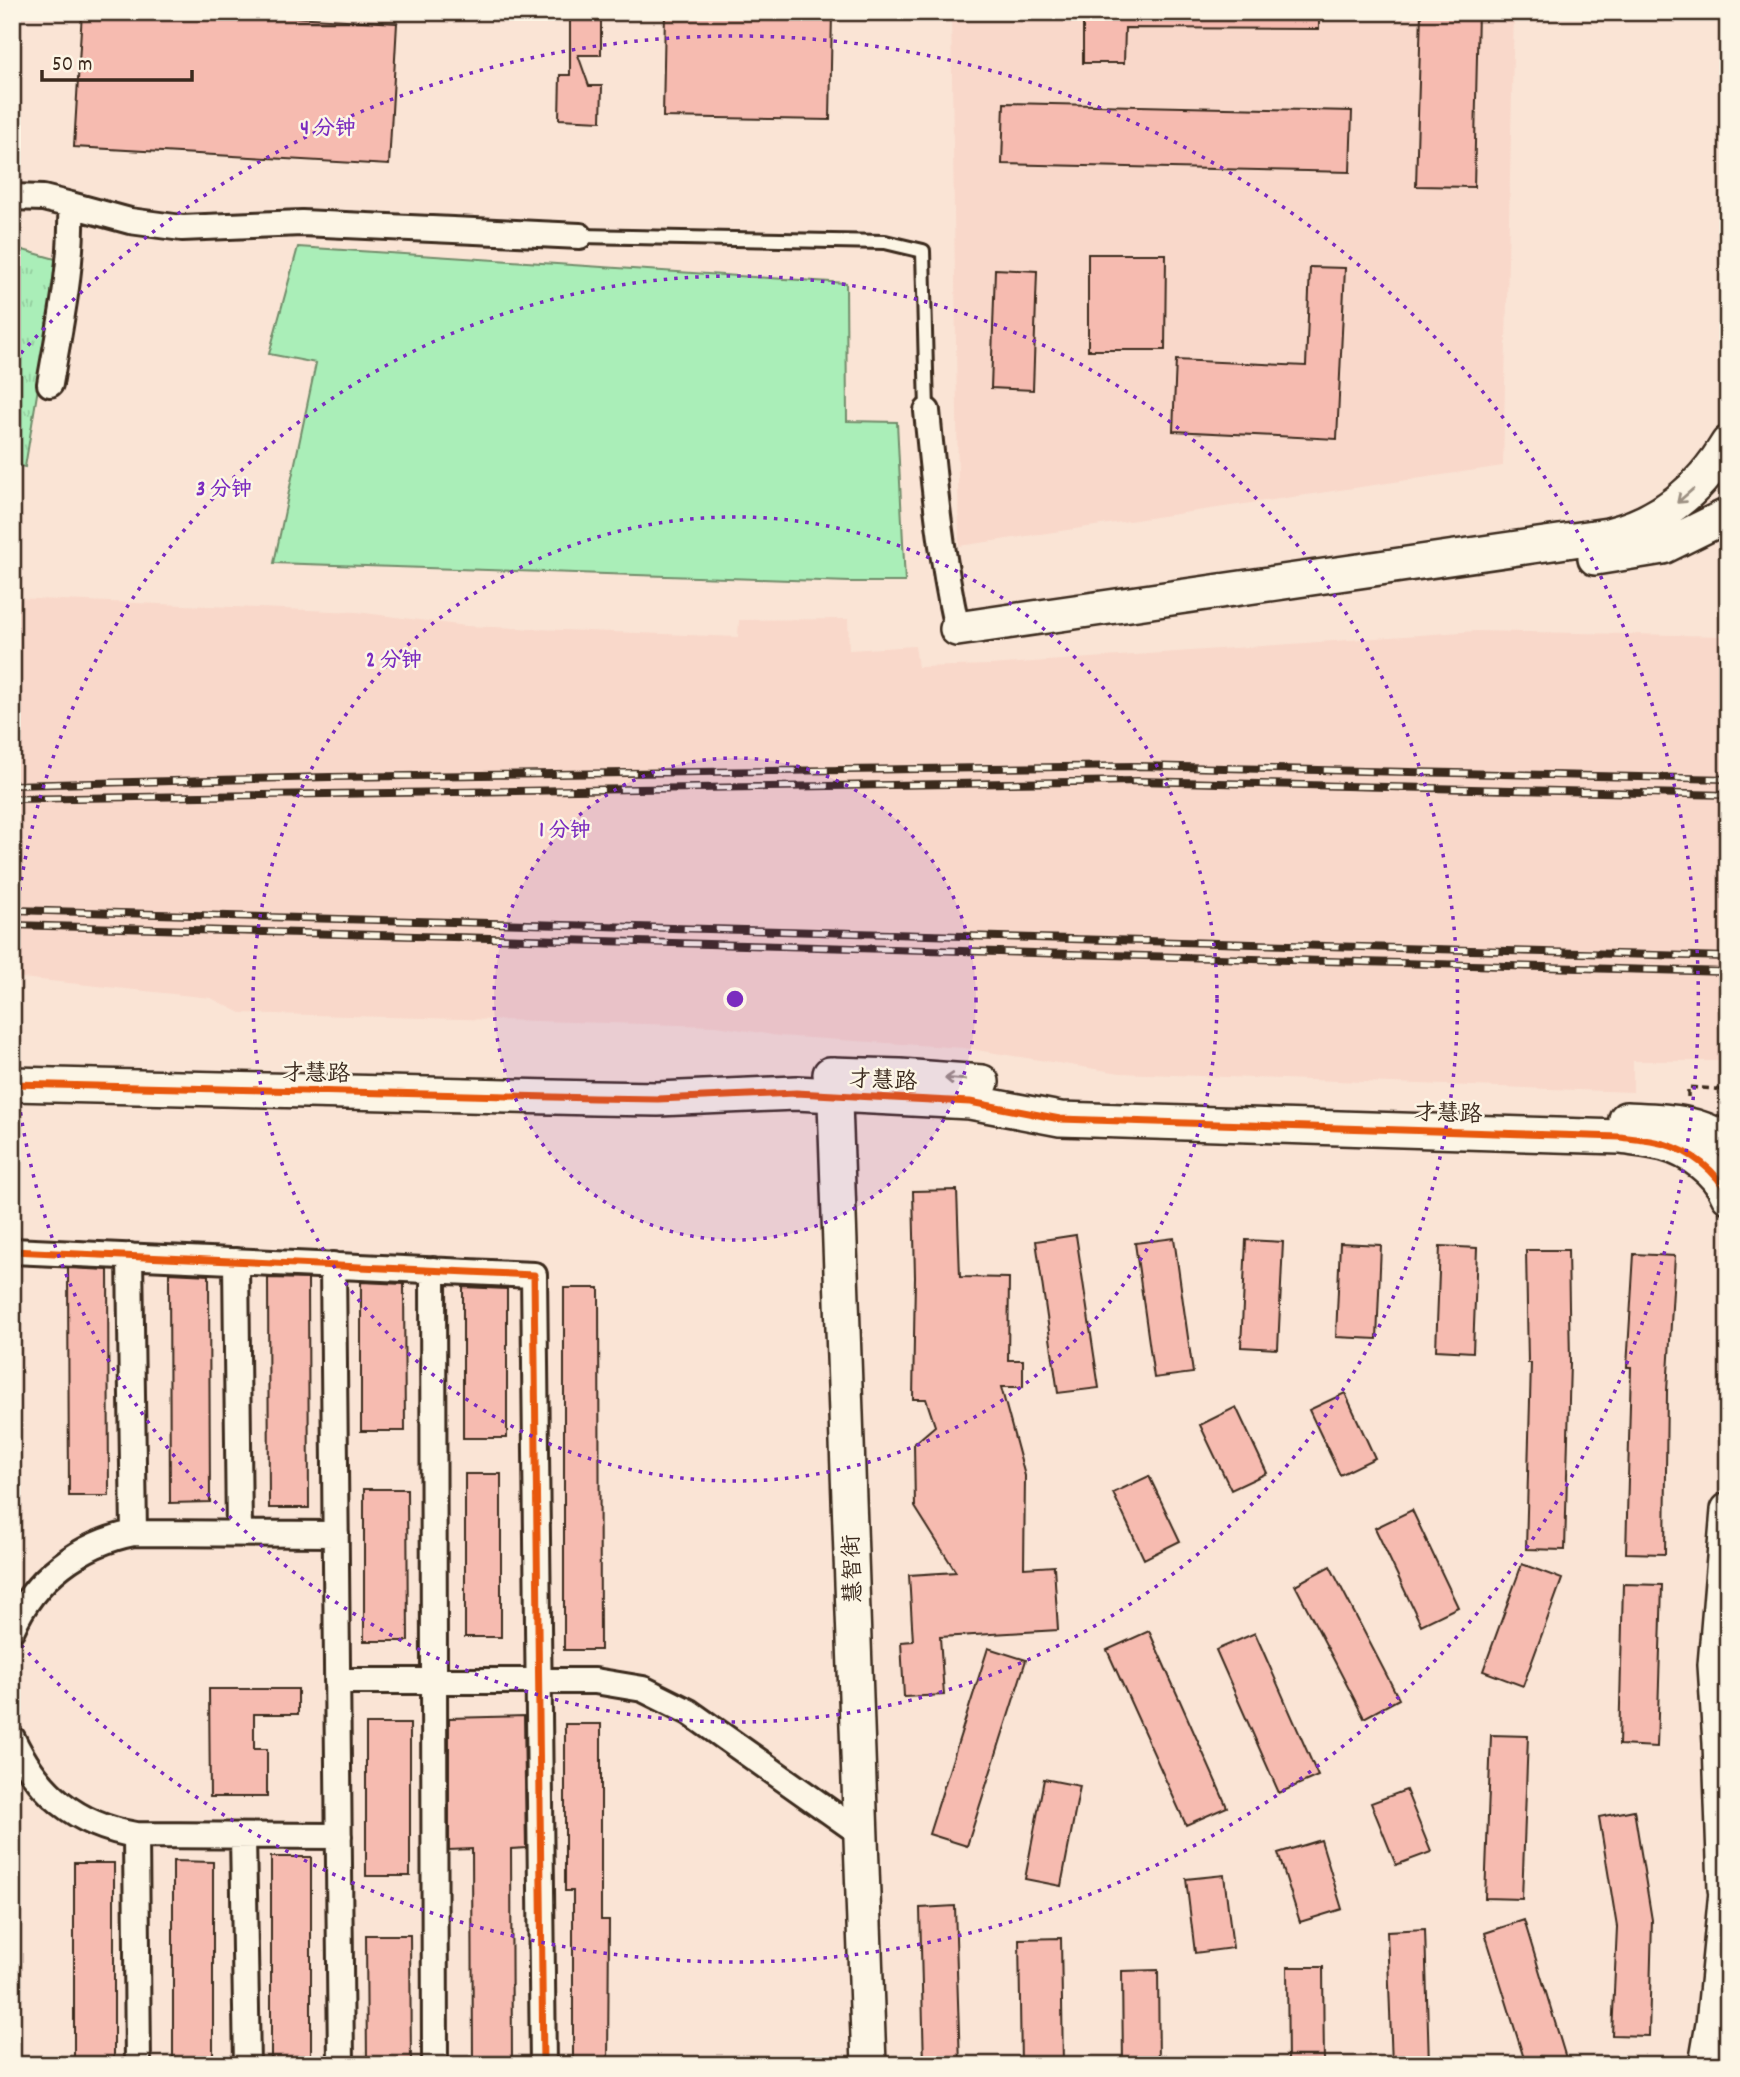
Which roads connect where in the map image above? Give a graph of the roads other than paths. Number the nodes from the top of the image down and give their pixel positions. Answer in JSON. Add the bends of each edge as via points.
{"nodes":[{"id":1,"x":12,"y":197,"type":"edge"},
{"id":2,"x":71,"y":205,"type":"junction"},
{"id":3,"x":580,"y":236,"type":"joint"},
{"id":4,"x":50,"y":384,"type":"dead end"},
{"id":5,"x":927,"y":411,"type":"joint"},
{"id":6,"x":1728,"y":443,"type":"edge"},
{"id":7,"x":1728,"y":515,"type":"edge"},
{"id":8,"x":1728,"y":530,"type":"edge"},
{"id":9,"x":1663,"y":547,"type":"junction"},
{"id":10,"x":957,"y":629,"type":"junction"},
{"id":11,"x":12,"y":1063,"type":"edge"},
{"id":12,"x":12,"y":1084,"type":"edge"},
{"id":13,"x":842,"y":1085,"type":"junction"},
{"id":14,"x":1720,"y":1133,"type":"edge"},
{"id":15,"x":1728,"y":1196,"type":"edge"},
{"id":16,"x":12,"y":1251,"type":"edge"},
{"id":17,"x":130,"y":1256,"type":"junction"},
{"id":18,"x":236,"y":1261,"type":"junction"},
{"id":19,"x":333,"y":1265,"type":"junction"},
{"id":20,"x":433,"y":1270,"type":"junction"},
{"id":21,"x":1728,"y":1510,"type":"edge"},
{"id":22,"x":134,"y":1533,"type":"junction"},
{"id":23,"x":239,"y":1533,"type":"junction"},
{"id":24,"x":335,"y":1534,"type":"junction"},
{"id":25,"x":12,"y":1629,"type":"edge"},
{"id":26,"x":337,"y":1681,"type":"junction"},
{"id":27,"x":434,"y":1681,"type":"junction"},
{"id":28,"x":539,"y":1681,"type":"junction"},
{"id":29,"x":12,"y":1738,"type":"edge"},
{"id":30,"x":860,"y":1832,"type":"junction"},
{"id":31,"x":136,"y":1835,"type":"junction"},
{"id":32,"x":243,"y":1836,"type":"junction"},
{"id":33,"x":339,"y":1836,"type":"junction"},
{"id":34,"x":1726,"y":1880,"type":"edge"},
{"id":35,"x":138,"y":2065,"type":"edge"},
{"id":36,"x":247,"y":2065,"type":"edge"},
{"id":37,"x":341,"y":2065,"type":"edge"},
{"id":38,"x":435,"y":2065,"type":"edge"},
{"id":39,"x":543,"y":2065,"type":"edge"},
{"id":40,"x":869,"y":2065,"type":"edge"},
{"id":41,"x":882,"y":2065,"type":"edge"},
{"id":42,"x":1706,"y":2065,"type":"edge"}],
"edges":[{"from":1,"to":2,"type":"street"},
{"from":2,"to":3,"type":"street","via":[[130,221],[182,228],[302,223]]},
{"from":2,"to":4,"type":"street","via":[[65,296]]},
{"from":3,"to":5,"type":"lane","via":[[885,242],[923,251]]},
{"from":5,"to":10,"type":"street","via":[[945,577]]},
{"from":6,"to":10,"type":"street","one_way":true,"via":[[1692,491],[1633,529]]},
{"from":7,"to":9,"type":"street"},
{"from":8,"to":9,"type":"lane","via":[[1705,540]]},
{"from":9,"to":10,"type":"street","via":[[1000,645]]},
{"from":11,"to":13,"type":"street","name":"才慧路","via":[[608,1079],[794,1073]]},
{"from":12,"to":13,"type":"street","name":"才慧路","via":[[658,1099],[796,1093]]},
{"from":14,"to":13,"type":"street","name":"才慧路","one_way":true,"via":[[1672,1121],[1073,1099],[973,1080]]},
{"from":13,"to":15,"type":"street","name":"才慧路","via":[[1060,1119],[1620,1137],[1665,1144],[1693,1157],[1722,1181]]},
{"from":13,"to":30,"type":"street","name":"慧智街"},
{"from":13,"to":41,"type":"street","name":"慧智街"},
{"from":16,"to":17,"type":"street"},
{"from":17,"to":18,"type":"street"},
{"from":17,"to":22,"type":"street"},
{"from":18,"to":19,"type":"street"},
{"from":18,"to":23,"type":"street"},
{"from":19,"to":20,"type":"street"},
{"from":19,"to":24,"type":"street"},
{"from":20,"to":27,"type":"street"},
{"from":20,"to":28,"type":"street","via":[[534,1275]]},
{"from":21,"to":34,"type":"street","via":[[1715,1665]]},
{"from":22,"to":23,"type":"street"},
{"from":22,"to":25,"type":"street","via":[[111,1537],[65,1563],[40,1583]]},
{"from":23,"to":24,"type":"street"},
{"from":24,"to":26,"type":"street"},
{"from":26,"to":27,"type":"street"},
{"from":26,"to":33,"type":"street"},
{"from":27,"to":28,"type":"street"},
{"from":27,"to":38,"type":"street"},
{"from":28,"to":30,"type":"street","via":[[595,1681],[643,1689],[664,1698]]},
{"from":28,"to":39,"type":"street"},
{"from":29,"to":31,"type":"street","via":[[38,1782],[60,1804],[88,1822]]},
{"from":30,"to":40,"type":"street","name":"慧智街"},
{"from":31,"to":32,"type":"street"},
{"from":31,"to":35,"type":"street"},
{"from":32,"to":33,"type":"street"},
{"from":32,"to":36,"type":"street"},
{"from":33,"to":37,"type":"street"},
{"from":34,"to":42,"type":"street"}]}
